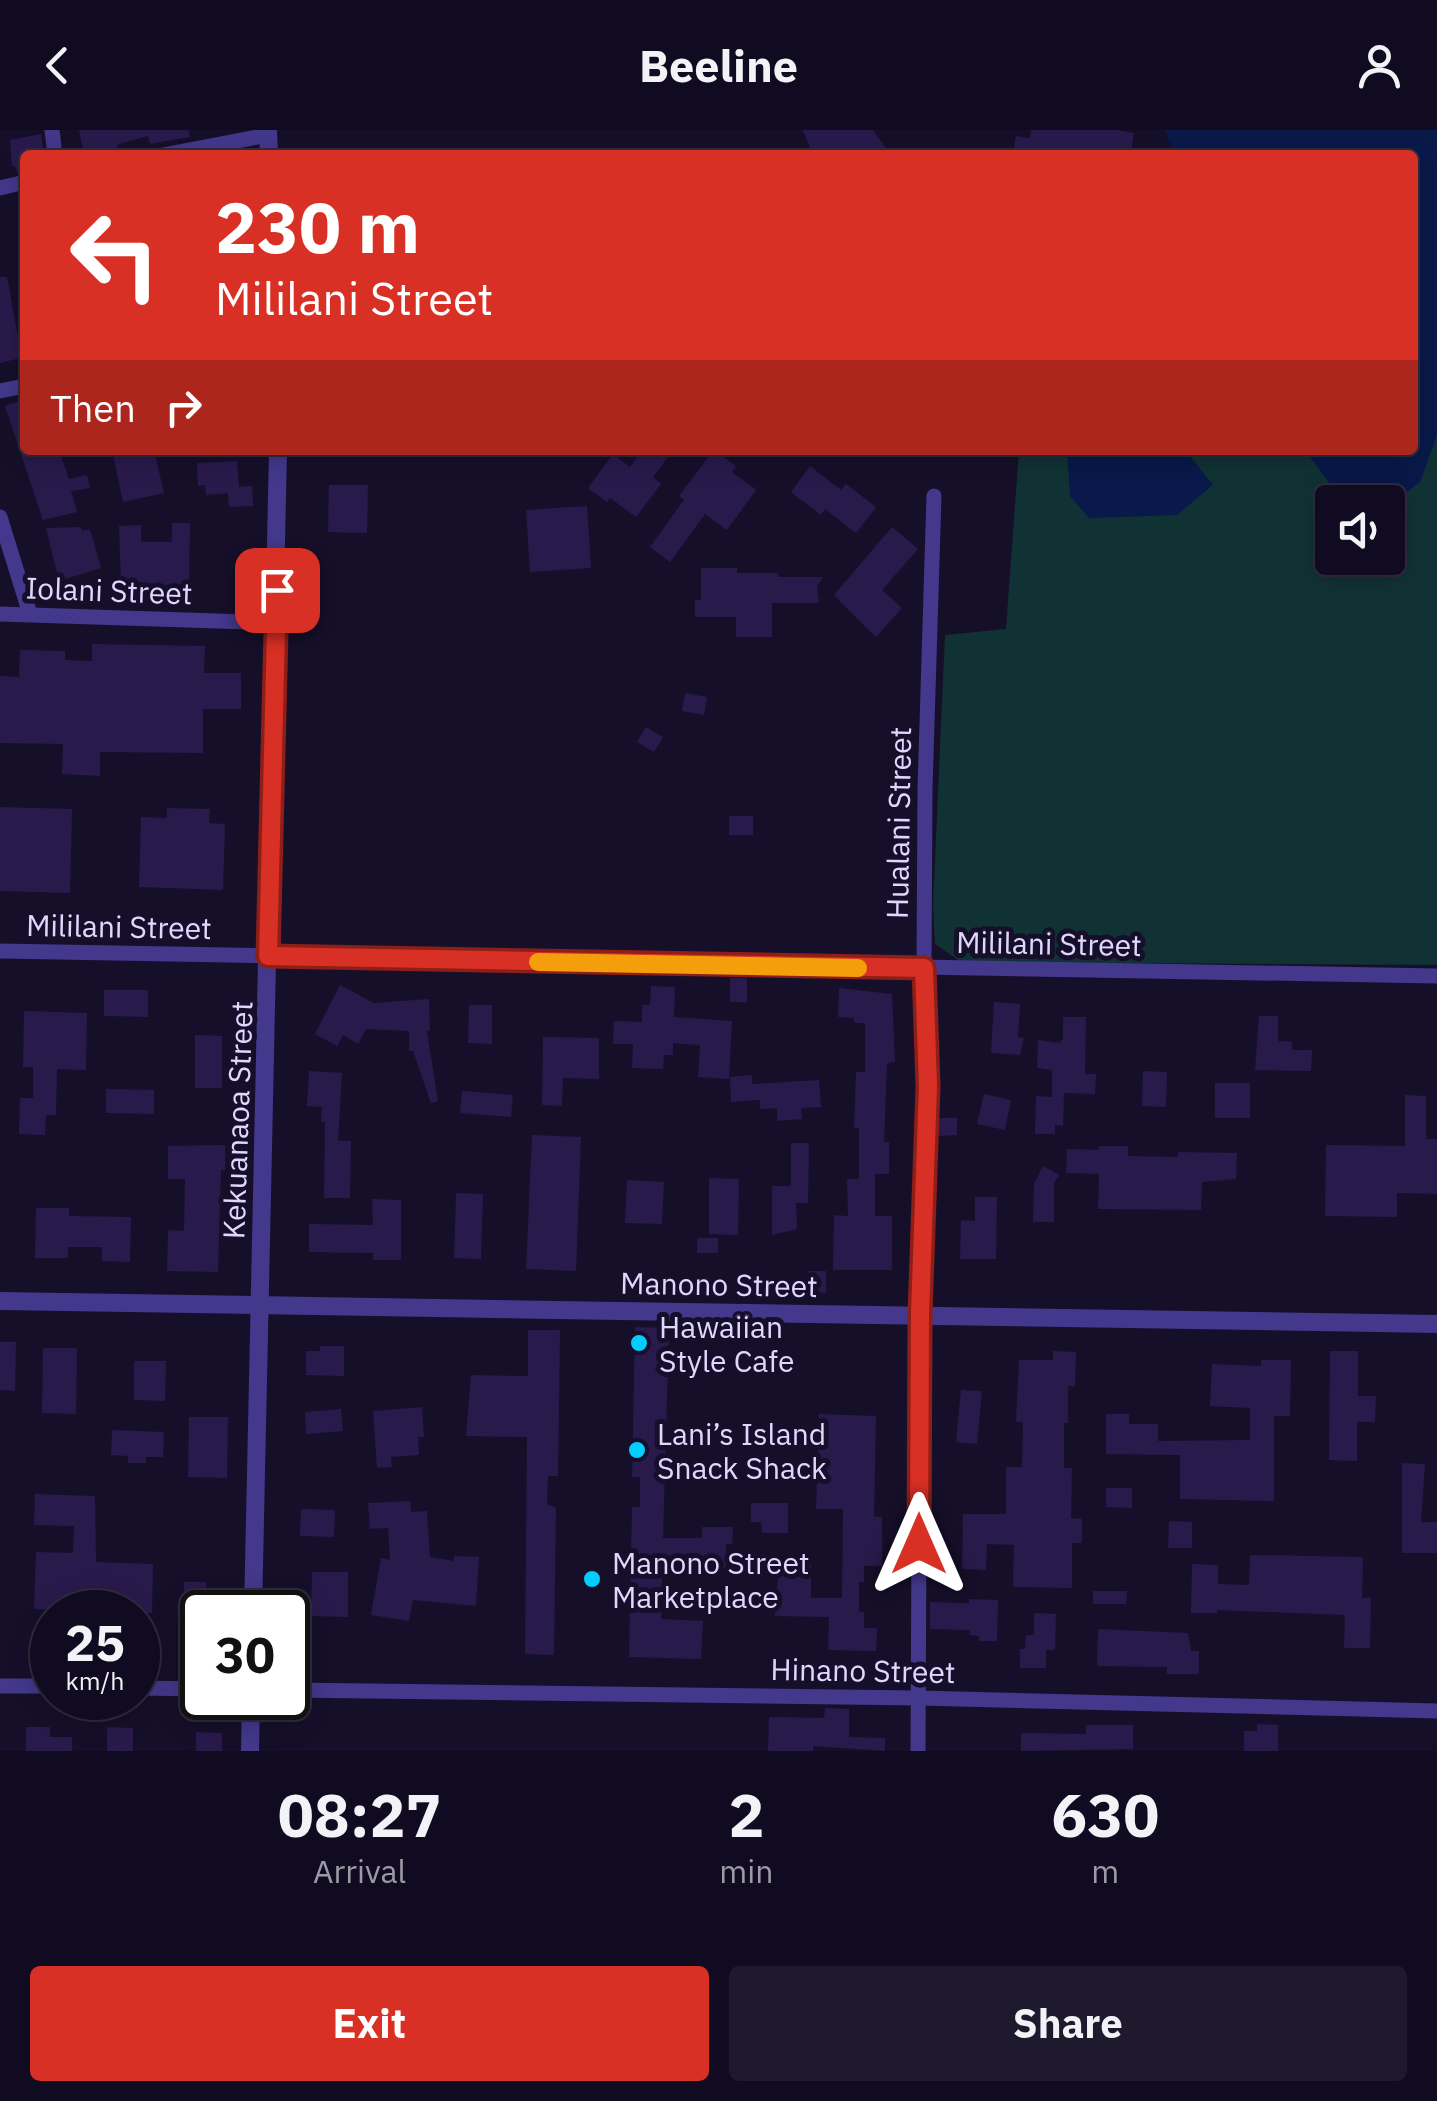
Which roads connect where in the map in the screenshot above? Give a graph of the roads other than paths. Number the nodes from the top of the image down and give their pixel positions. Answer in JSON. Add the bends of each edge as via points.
{"nodes":[{"id":1,"x":268,"y":132,"type":"edge"},
{"id":2,"x":185,"y":150,"type":"edge"},
{"id":3,"x":278,"y":455,"type":"edge"},
{"id":4,"x":934,"y":496,"type":"dead end"},
{"id":5,"x":0,"y":517,"type":"edge"},
{"id":6,"x":0,"y":614,"type":"edge"},
{"id":7,"x":30,"y":614,"type":"junction"},
{"id":8,"x":276,"y":623,"type":"junction"},
{"id":9,"x":0,"y":951,"type":"edge"},
{"id":10,"x":268,"y":956,"type":"junction"},
{"id":11,"x":924,"y":968,"type":"junction"},
{"id":12,"x":1437,"y":976,"type":"edge"},
{"id":13,"x":0,"y":1301,"type":"edge"},
{"id":14,"x":259,"y":1306,"type":"junction"},
{"id":15,"x":920,"y":1314,"type":"junction"},
{"id":16,"x":1437,"y":1324,"type":"edge"},
{"id":17,"x":253,"y":1590,"type":"edge"},
{"id":18,"x":0,"y":1686,"type":"edge"},
{"id":19,"x":30,"y":1686,"type":"edge"},
{"id":20,"x":310,"y":1690,"type":"edge"},
{"id":21,"x":919,"y":1698,"type":"junction"},
{"id":22,"x":1437,"y":1711,"type":"edge"},
{"id":23,"x":251,"y":1720,"type":"edge"},
{"id":24,"x":250,"y":1751,"type":"edge"},
{"id":25,"x":918,"y":1751,"type":"edge"}],
"edges":[{"from":1,"to":2,"type":"street"},
{"from":3,"to":8,"type":"street","name":"Kekuanaoa Street"},
{"from":4,"to":11,"type":"street","name":"Hualani Street"},
{"from":5,"to":7,"type":"street"},
{"from":6,"to":7,"type":"street","name":"Iolani Street"},
{"from":7,"to":8,"type":"street","name":"Iolani Street"},
{"from":8,"to":10,"type":"street","name":"Kekuanaoa Street"},
{"from":9,"to":10,"type":"street","name":"Mililani Street"},
{"from":10,"to":11,"type":"street","name":"Mililani Street"},
{"from":10,"to":14,"type":"street","name":"Kekuanaoa Street"},
{"from":11,"to":12,"type":"street","name":"Mililani Street"},
{"from":11,"to":15,"type":"street","name":"Hualani Street","via":[[928,1086]]},
{"from":13,"to":14,"type":"street","name":"Manono Street"},
{"from":14,"to":15,"type":"street","name":"Manono Street"},
{"from":14,"to":17,"type":"street","name":"Kekuanaoa Street"},
{"from":15,"to":16,"type":"street","name":"Manono Street"},
{"from":15,"to":21,"type":"street","name":"Hualani Street"},
{"from":18,"to":19,"type":"street"},
{"from":20,"to":21,"type":"street","name":"Hinano Street"},
{"from":21,"to":22,"type":"street","name":"Hinano Street"},
{"from":21,"to":25,"type":"street","name":"Hualani Street"},
{"from":23,"to":24,"type":"street"}]}
